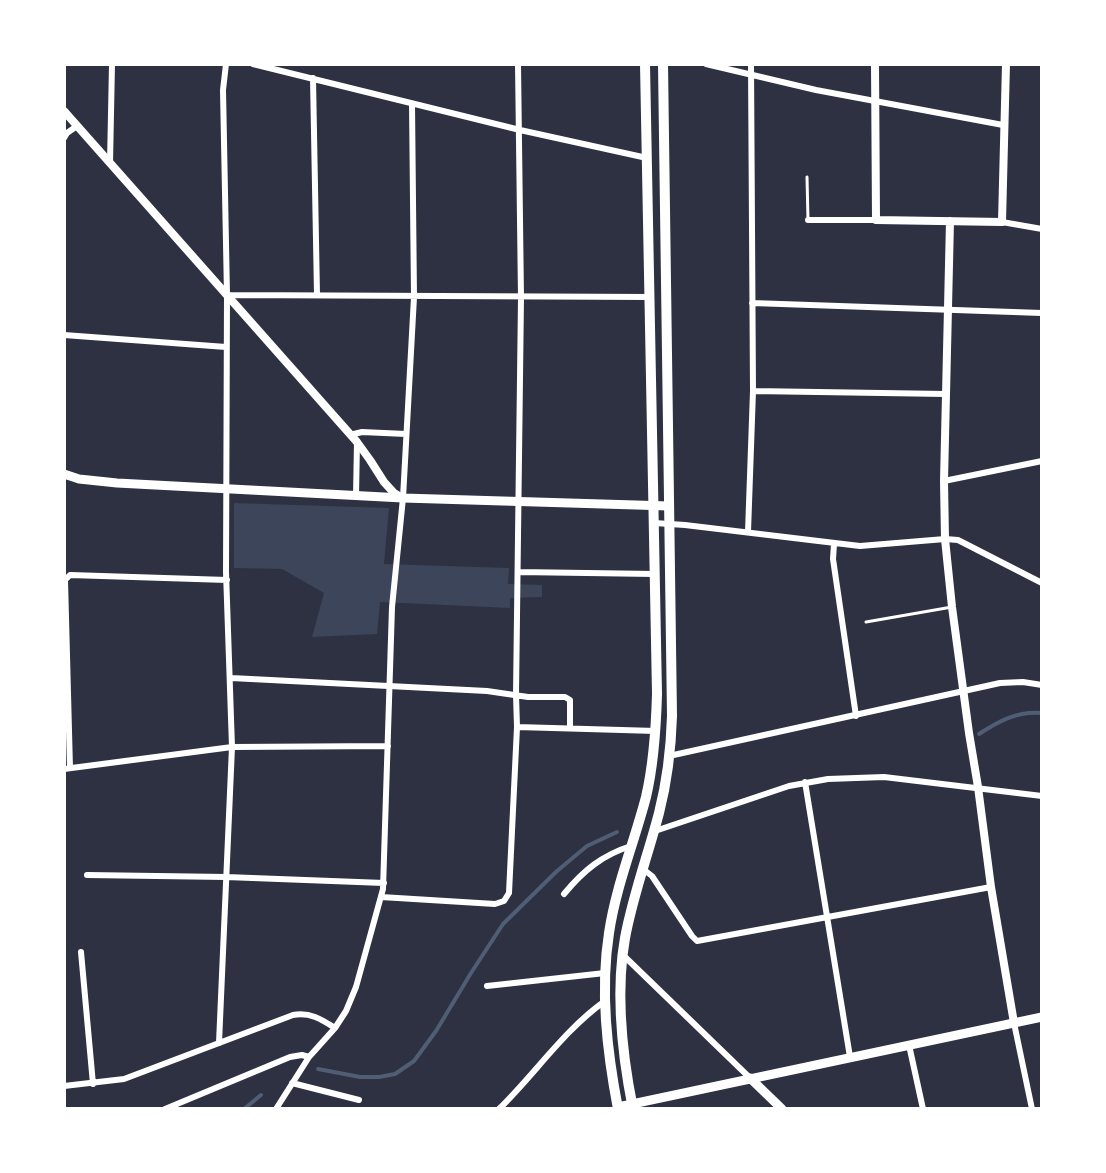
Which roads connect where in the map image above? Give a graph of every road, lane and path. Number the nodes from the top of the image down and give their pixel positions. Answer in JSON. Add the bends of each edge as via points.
{"nodes":[{"id":1,"x":112,"y":64,"type":"edge"},
{"id":2,"x":226,"y":64,"type":"edge"},
{"id":3,"x":253,"y":64,"type":"edge"},
{"id":4,"x":518,"y":64,"type":"edge"},
{"id":5,"x":645,"y":64,"type":"edge"},
{"id":6,"x":663,"y":64,"type":"edge"},
{"id":7,"x":706,"y":64,"type":"edge"},
{"id":8,"x":751,"y":64,"type":"edge"},
{"id":9,"x":875,"y":64,"type":"edge"},
{"id":10,"x":1006,"y":64,"type":"edge"},
{"id":11,"x":750,"y":75,"type":"junction"},
{"id":12,"x":313,"y":78,"type":"junction"},
{"id":13,"x":876,"y":101,"type":"junction"},
{"id":14,"x":412,"y":104,"type":"junction"},
{"id":15,"x":64,"y":111,"type":"edge"},
{"id":16,"x":1003,"y":125,"type":"junction"},
{"id":17,"x":77,"y":126,"type":"junction"},
{"id":18,"x":520,"y":130,"type":"junction"},
{"id":19,"x":64,"y":138,"type":"edge"},
{"id":20,"x":647,"y":158,"type":"junction"},
{"id":21,"x":110,"y":163,"type":"junction"},
{"id":22,"x":807,"y":177,"type":"dead end"},
{"id":23,"x":808,"y":220,"type":"joint"},
{"id":24,"x":876,"y":220,"type":"junction"},
{"id":25,"x":950,"y":221,"type":"junction"},
{"id":26,"x":1002,"y":222,"type":"junction"},
{"id":27,"x":1042,"y":229,"type":"edge"},
{"id":28,"x":226,"y":274,"type":"junction"},
{"id":29,"x":214,"y":281,"type":"junction"},
{"id":30,"x":227,"y":295,"type":"junction"},
{"id":31,"x":317,"y":295,"type":"junction"},
{"id":32,"x":414,"y":297,"type":"junction"},
{"id":33,"x":650,"y":297,"type":"junction"},
{"id":34,"x":521,"y":298,"type":"junction"},
{"id":35,"x":752,"y":303,"type":"junction"},
{"id":36,"x":948,"y":310,"type":"junction"},
{"id":37,"x":1042,"y":313,"type":"edge"},
{"id":38,"x":64,"y":335,"type":"edge"},
{"id":39,"x":226,"y":347,"type":"junction"},
{"id":40,"x":753,"y":391,"type":"junction"},
{"id":41,"x":946,"y":394,"type":"junction"},
{"id":42,"x":406,"y":434,"type":"junction"},
{"id":43,"x":353,"y":438,"type":"junction"},
{"id":44,"x":1042,"y":461,"type":"edge"},
{"id":45,"x":64,"y":474,"type":"edge"},
{"id":46,"x":944,"y":481,"type":"junction"},
{"id":47,"x":226,"y":488,"type":"junction"},
{"id":48,"x":356,"y":496,"type":"junction"},
{"id":49,"x":403,"y":498,"type":"junction"},
{"id":50,"x":518,"y":502,"type":"junction"},
{"id":51,"x":654,"y":506,"type":"junction"},
{"id":52,"x":669,"y":506,"type":"junction"},
{"id":53,"x":654,"y":523,"type":"junction"},
{"id":54,"x":669,"y":523,"type":"junction"},
{"id":55,"x":748,"y":532,"type":"junction"},
{"id":56,"x":945,"y":539,"type":"junction"},
{"id":57,"x":834,"y":544,"type":"junction"},
{"id":58,"x":518,"y":572,"type":"junction"},
{"id":59,"x":655,"y":574,"type":"junction"},
{"id":60,"x":65,"y":580,"type":"edge"},
{"id":61,"x":227,"y":580,"type":"junction"},
{"id":62,"x":1042,"y":583,"type":"edge"},
{"id":63,"x":952,"y":607,"type":"junction"},
{"id":64,"x":866,"y":622,"type":"dead end"},
{"id":65,"x":231,"y":678,"type":"junction"},
{"id":66,"x":1042,"y":685,"type":"edge"},
{"id":67,"x":390,"y":686,"type":"junction"},
{"id":68,"x":964,"y":691,"type":"junction"},
{"id":69,"x":516,"y":695,"type":"junction"},
{"id":70,"x":856,"y":716,"type":"junction"},
{"id":71,"x":517,"y":727,"type":"junction"},
{"id":72,"x":570,"y":727,"type":"junction"},
{"id":73,"x":656,"y":731,"type":"junction"},
{"id":74,"x":388,"y":746,"type":"junction"},
{"id":75,"x":232,"y":747,"type":"junction"},
{"id":76,"x":669,"y":756,"type":"junction"},
{"id":77,"x":67,"y":768,"type":"edge"},
{"id":78,"x":805,"y":782,"type":"junction"},
{"id":79,"x":978,"y":787,"type":"junction"},
{"id":80,"x":1042,"y":796,"type":"edge"},
{"id":81,"x":654,"y":831,"type":"junction"},
{"id":82,"x":631,"y":846,"type":"junction"},
{"id":83,"x":643,"y":868,"type":"junction"},
{"id":84,"x":87,"y":875,"type":"dead end"},
{"id":85,"x":226,"y":877,"type":"junction"},
{"id":86,"x":384,"y":883,"type":"junction"},
{"id":87,"x":991,"y":887,"type":"junction"},
{"id":88,"x":564,"y":894,"type":"dead end"},
{"id":89,"x":381,"y":897,"type":"junction"},
{"id":90,"x":827,"y":917,"type":"junction"},
{"id":91,"x":81,"y":952,"type":"dead end"},
{"id":92,"x":623,"y":955,"type":"junction"},
{"id":93,"x":605,"y":973,"type":"junction"},
{"id":94,"x":487,"y":986,"type":"dead end"},
{"id":95,"x":605,"y":1001,"type":"junction"},
{"id":96,"x":1042,"y":1017,"type":"edge"},
{"id":97,"x":1014,"y":1023,"type":"junction"},
{"id":98,"x":335,"y":1028,"type":"junction"},
{"id":99,"x":219,"y":1043,"type":"junction"},
{"id":100,"x":909,"y":1045,"type":"junction"},
{"id":101,"x":309,"y":1057,"type":"junction"},
{"id":102,"x":850,"y":1057,"type":"junction"},
{"id":103,"x":750,"y":1078,"type":"junction"},
{"id":104,"x":292,"y":1083,"type":"junction"},
{"id":105,"x":93,"y":1084,"type":"junction"},
{"id":106,"x":64,"y":1086,"type":"edge"},
{"id":107,"x":359,"y":1100,"type":"dead end"},
{"id":108,"x":632,"y":1106,"type":"edge"},
{"id":109,"x":615,"y":1108,"type":"edge"},
{"id":110,"x":165,"y":1109,"type":"edge"},
{"id":111,"x":276,"y":1109,"type":"edge"},
{"id":112,"x":499,"y":1109,"type":"edge"},
{"id":113,"x":782,"y":1109,"type":"edge"},
{"id":114,"x":923,"y":1109,"type":"edge"},
{"id":115,"x":1032,"y":1109,"type":"edge"}],
"edges":[{"from":1,"to":21,"type":"street"},
{"from":2,"to":28,"type":"street"},
{"from":3,"to":12,"type":"street"},
{"from":4,"to":18,"type":"street"},
{"from":5,"to":20,"type":"main road"},
{"from":6,"to":52,"type":"main road"},
{"from":7,"to":11,"type":"street"},
{"from":8,"to":11,"type":"street"},
{"from":9,"to":13,"type":"street"},
{"from":10,"to":16,"type":"street"},
{"from":11,"to":13,"type":"street"},
{"from":11,"to":35,"type":"street"},
{"from":12,"to":14,"type":"street"},
{"from":12,"to":31,"type":"street"},
{"from":13,"to":16,"type":"street"},
{"from":13,"to":24,"type":"street"},
{"from":14,"to":18,"type":"street"},
{"from":14,"to":32,"type":"street"},
{"from":15,"to":17,"type":"street"},
{"from":16,"to":26,"type":"street"},
{"from":17,"to":19,"type":"street"},
{"from":17,"to":21,"type":"street"},
{"from":18,"to":20,"type":"street"},
{"from":18,"to":34,"type":"street"},
{"from":20,"to":33,"type":"main road"},
{"from":21,"to":29,"type":"street"},
{"from":22,"to":23,"type":"lane"},
{"from":23,"to":24,"type":"street"},
{"from":24,"to":25,"type":"street"},
{"from":25,"to":26,"type":"street"},
{"from":25,"to":36,"type":"street"},
{"from":26,"to":27,"type":"street"},
{"from":28,"to":29,"type":"street"},
{"from":28,"to":30,"type":"street"},
{"from":29,"to":30,"type":"street"},
{"from":30,"to":31,"type":"street"},
{"from":30,"to":39,"type":"street"},
{"from":30,"to":43,"type":"street"},
{"from":31,"to":32,"type":"street"},
{"from":32,"to":34,"type":"street"},
{"from":32,"to":42,"type":"street"},
{"from":33,"to":34,"type":"street"},
{"from":33,"to":51,"type":"main road"},
{"from":34,"to":50,"type":"street"},
{"from":35,"to":36,"type":"street"},
{"from":35,"to":40,"type":"street"},
{"from":36,"to":37,"type":"street"},
{"from":36,"to":41,"type":"street"},
{"from":38,"to":39,"type":"street"},
{"from":39,"to":47,"type":"street"},
{"from":40,"to":41,"type":"street"},
{"from":40,"to":55,"type":"street"},
{"from":41,"to":46,"type":"street"},
{"from":42,"to":43,"type":"street","via":[[362,432]]},
{"from":42,"to":49,"type":"street"},
{"from":43,"to":48,"type":"street"},
{"from":43,"to":49,"type":"street","via":[[384,482]]},
{"from":44,"to":46,"type":"street"},
{"from":45,"to":47,"type":"main road","via":[[117,483]]},
{"from":46,"to":56,"type":"street"},
{"from":47,"to":48,"type":"main road"},
{"from":47,"to":61,"type":"street"},
{"from":48,"to":49,"type":"main road"},
{"from":49,"to":50,"type":"main road"},
{"from":49,"to":67,"type":"street"},
{"from":50,"to":51,"type":"main road"},
{"from":50,"to":58,"type":"street"},
{"from":51,"to":52,"type":"main road"},
{"from":51,"to":53,"type":"main road"},
{"from":52,"to":54,"type":"main road"},
{"from":53,"to":54,"type":"street"},
{"from":53,"to":59,"type":"main road"},
{"from":54,"to":55,"type":"street"},
{"from":54,"to":76,"type":"main road"},
{"from":55,"to":57,"type":"street"},
{"from":56,"to":57,"type":"street"},
{"from":56,"to":62,"type":"street","via":[[965,543]]},
{"from":56,"to":63,"type":"street"},
{"from":57,"to":70,"type":"street"},
{"from":58,"to":59,"type":"street"},
{"from":58,"to":69,"type":"street"},
{"from":59,"to":73,"type":"main road"},
{"from":60,"to":61,"type":"street","via":[[70,575]]},
{"from":60,"to":77,"type":"street"},
{"from":61,"to":65,"type":"street"},
{"from":63,"to":64,"type":"lane"},
{"from":63,"to":68,"type":"street"},
{"from":65,"to":67,"type":"street"},
{"from":65,"to":75,"type":"street"},
{"from":66,"to":68,"type":"street","via":[[1007,682]]},
{"from":67,"to":69,"type":"street"},
{"from":67,"to":74,"type":"street"},
{"from":68,"to":70,"type":"street"},
{"from":68,"to":79,"type":"street"},
{"from":69,"to":71,"type":"street"},
{"from":69,"to":72,"type":"street","via":[[565,697],[570,700]]},
{"from":70,"to":76,"type":"street"},
{"from":71,"to":72,"type":"street"},
{"from":71,"to":89,"type":"street","via":[[509,893],[504,901]]},
{"from":72,"to":73,"type":"street"},
{"from":73,"to":82,"type":"main road","via":[[650,780]]},
{"from":74,"to":75,"type":"street"},
{"from":74,"to":86,"type":"street"},
{"from":75,"to":77,"type":"street"},
{"from":75,"to":85,"type":"street"},
{"from":76,"to":81,"type":"main road"},
{"from":78,"to":79,"type":"street","via":[[884,777]]},
{"from":78,"to":81,"type":"street"},
{"from":78,"to":90,"type":"street"},
{"from":79,"to":80,"type":"street"},
{"from":79,"to":87,"type":"street"},
{"from":81,"to":83,"type":"main road"},
{"from":82,"to":88,"type":"street","via":[[593,864]]},
{"from":82,"to":93,"type":"main road","via":[[611,918]]},
{"from":83,"to":90,"type":"street","via":[[697,941]]},
{"from":83,"to":92,"type":"main road"},
{"from":84,"to":85,"type":"street"},
{"from":85,"to":86,"type":"street"},
{"from":85,"to":99,"type":"street"},
{"from":86,"to":89,"type":"street"},
{"from":87,"to":90,"type":"street"},
{"from":87,"to":97,"type":"street"},
{"from":89,"to":98,"type":"street","via":[[353,995]]},
{"from":90,"to":102,"type":"street"},
{"from":91,"to":105,"type":"street"},
{"from":92,"to":103,"type":"street"},
{"from":92,"to":108,"type":"main road","via":[[622,1028]]},
{"from":93,"to":94,"type":"street"},
{"from":93,"to":95,"type":"main road"},
{"from":95,"to":109,"type":"main road"},
{"from":95,"to":112,"type":"street","via":[[579,1021]]},
{"from":96,"to":97,"type":"main road"},
{"from":97,"to":100,"type":"main road"},
{"from":97,"to":115,"type":"street"},
{"from":98,"to":99,"type":"street","via":[[314,1015],[299,1014]]},
{"from":98,"to":101,"type":"street"},
{"from":99,"to":105,"type":"street","via":[[124,1079]]},
{"from":100,"to":102,"type":"main road"},
{"from":100,"to":114,"type":"street"},
{"from":101,"to":104,"type":"street"},
{"from":101,"to":110,"type":"street","via":[[290,1057]]},
{"from":102,"to":103,"type":"main road"},
{"from":103,"to":108,"type":"main road"},
{"from":103,"to":113,"type":"main road"},
{"from":104,"to":107,"type":"street"},
{"from":104,"to":111,"type":"street"},
{"from":105,"to":106,"type":"street"},
{"from":108,"to":109,"type":"main road"}]}
